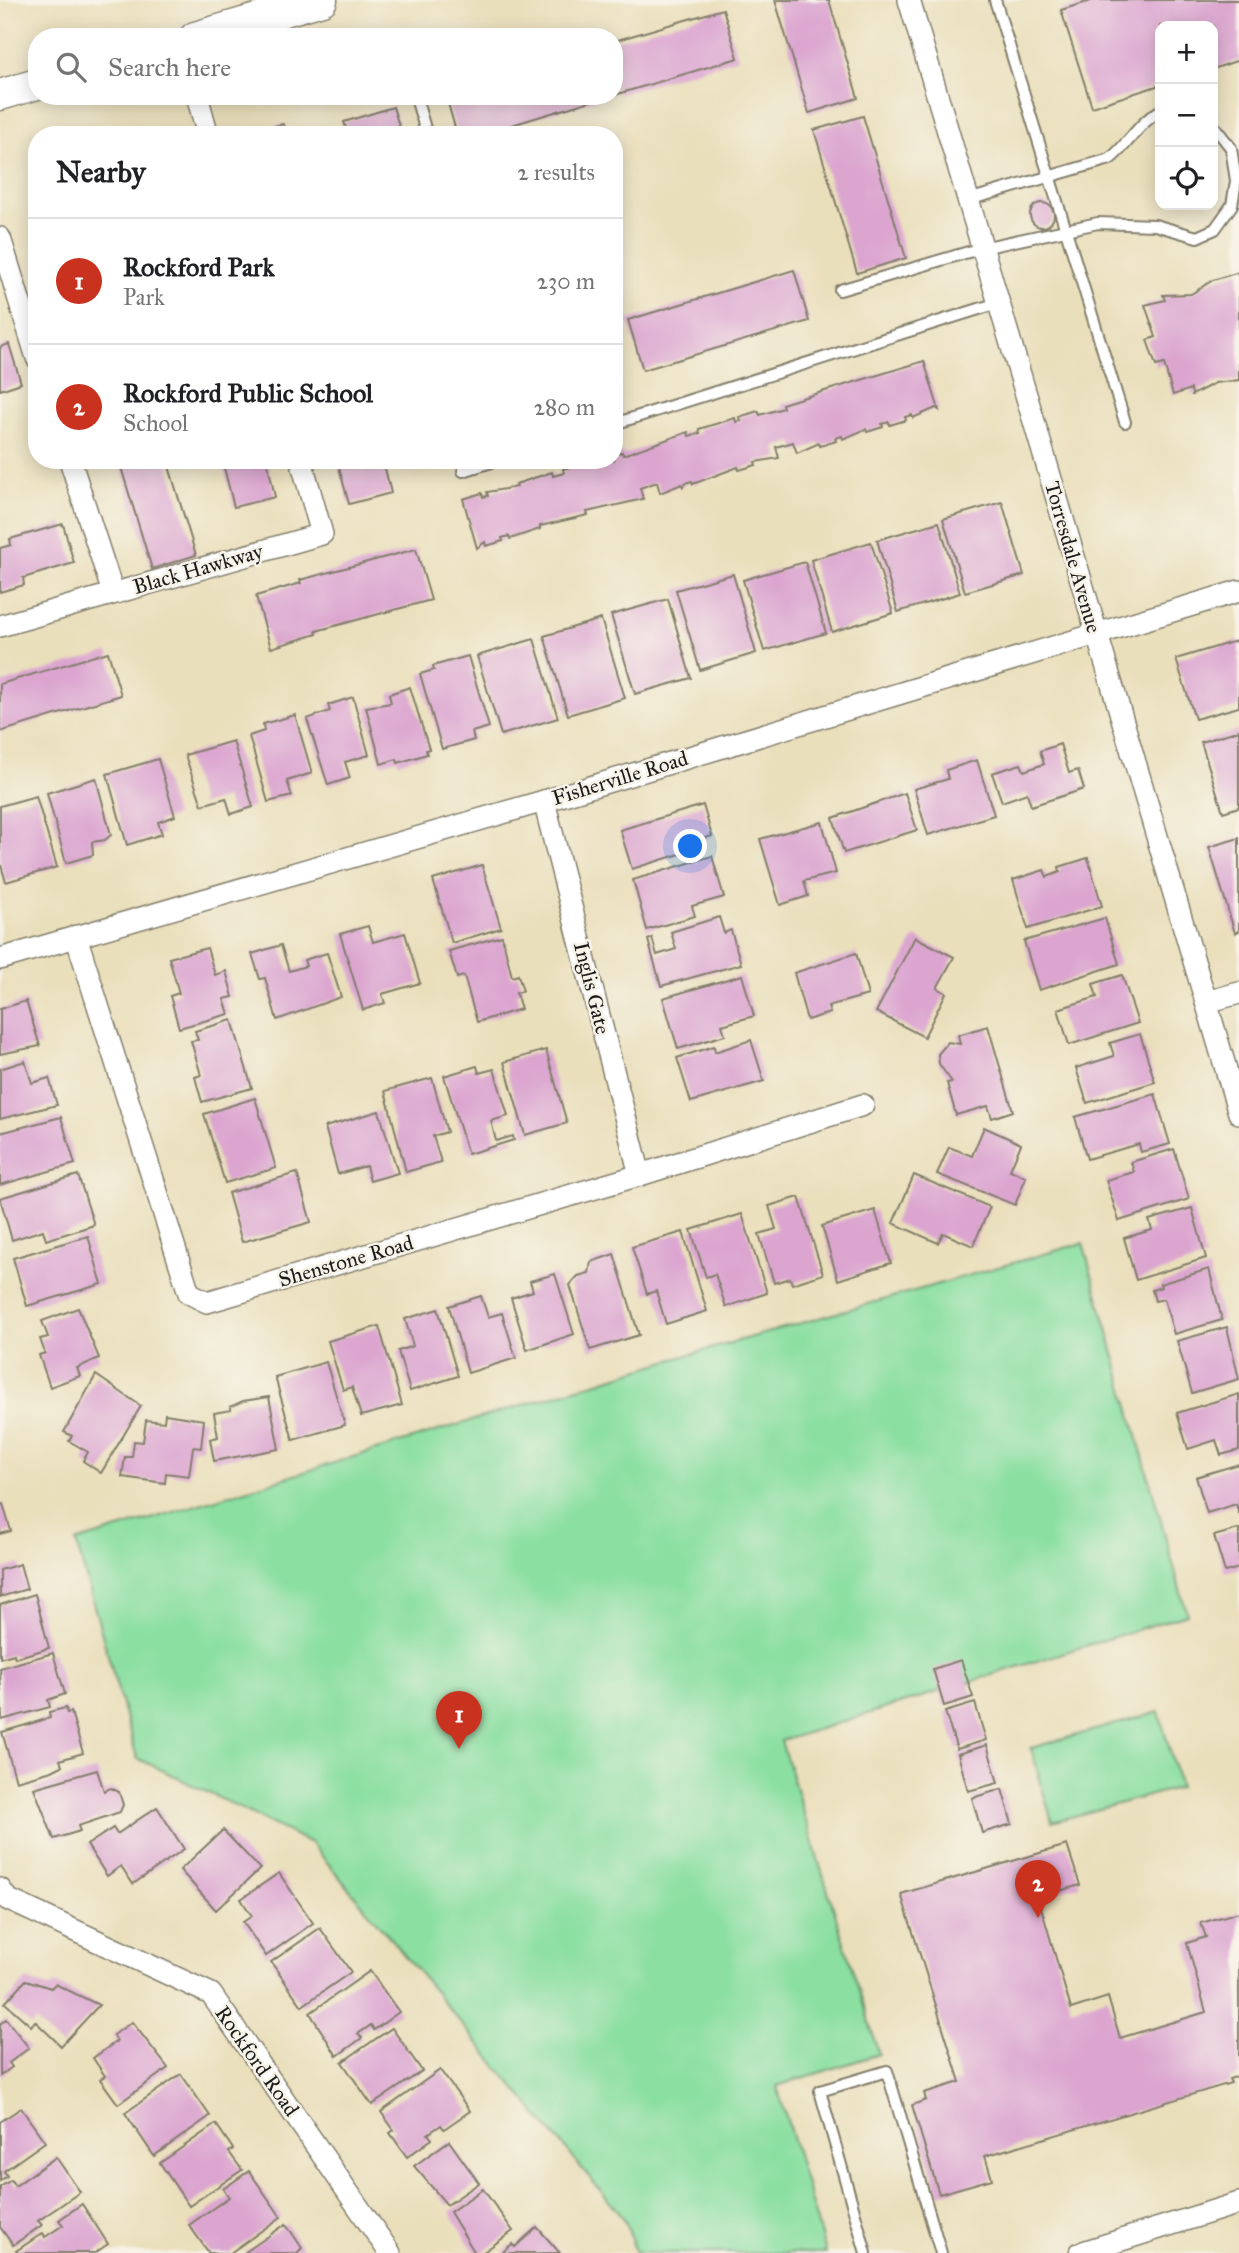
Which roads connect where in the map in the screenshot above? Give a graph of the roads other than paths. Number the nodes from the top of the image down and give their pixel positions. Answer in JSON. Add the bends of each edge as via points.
{"nodes":[{"id":1,"x":322,"y":0,"type":"edge"},
{"id":2,"x":909,"y":0,"type":"edge"},
{"id":3,"x":995,"y":0,"type":"edge"},
{"id":4,"x":226,"y":28,"type":"edge"},
{"id":5,"x":28,"y":87,"type":"edge"},
{"id":6,"x":0,"y":95,"type":"edge"},
{"id":7,"x":200,"y":105,"type":"edge"},
{"id":8,"x":418,"y":105,"type":"edge"},
{"id":9,"x":1155,"y":114,"type":"edge"},
{"id":10,"x":205,"y":126,"type":"edge"},
{"id":11,"x":424,"y":126,"type":"edge"},
{"id":12,"x":1218,"y":131,"type":"edge"},
{"id":13,"x":1052,"y":178,"type":"junction"},
{"id":14,"x":968,"y":200,"type":"junction"},
{"id":15,"x":1067,"y":229,"type":"junction"},
{"id":16,"x":0,"y":238,"type":"edge"},
{"id":17,"x":982,"y":248,"type":"junction"},
{"id":18,"x":841,"y":290,"type":"dead end"},
{"id":19,"x":9,"y":302,"type":"edge"},
{"id":20,"x":998,"y":303,"type":"junction"},
{"id":21,"x":28,"y":340,"type":"edge"},
{"id":22,"x":623,"y":421,"type":"edge"},
{"id":23,"x":1125,"y":422,"type":"dead end"},
{"id":24,"x":73,"y":469,"type":"edge"},
{"id":25,"x":304,"y":469,"type":"edge"},
{"id":26,"x":469,"y":469,"type":"edge"},
{"id":27,"x":463,"y":471,"type":"dead end"},
{"id":28,"x":1239,"y":592,"type":"edge"},
{"id":29,"x":113,"y":593,"type":"junction"},
{"id":30,"x":0,"y":626,"type":"edge"},
{"id":31,"x":1096,"y":635,"type":"junction"},
{"id":32,"x":544,"y":801,"type":"junction"},
{"id":33,"x":76,"y":936,"type":"junction"},
{"id":34,"x":0,"y":959,"type":"edge"},
{"id":35,"x":1239,"y":993,"type":"edge"},
{"id":36,"x":1206,"y":1002,"type":"junction"},
{"id":37,"x":863,"y":1105,"type":"dead end"},
{"id":38,"x":1239,"y":1113,"type":"edge"},
{"id":39,"x":640,"y":1175,"type":"junction"},
{"id":40,"x":2,"y":1898,"type":"edge"},
{"id":41,"x":1239,"y":2203,"type":"edge"},
{"id":42,"x":390,"y":2253,"type":"edge"},
{"id":43,"x":866,"y":2253,"type":"edge"},
{"id":44,"x":941,"y":2253,"type":"edge"},
{"id":45,"x":1080,"y":2253,"type":"edge"}],
"edges":[{"from":1,"to":4,"type":"main road"},
{"from":2,"to":14,"type":"street","name":"Torresdale Avenue"},
{"from":3,"to":13,"type":"lane"},
{"from":5,"to":6,"type":"main road"},
{"from":7,"to":10,"type":"street"},
{"from":8,"to":11,"type":"lane"},
{"from":9,"to":13,"type":"lane","via":[[1110,159]]},
{"from":12,"to":15,"type":"lane","via":[[1231,148],[1236,181],[1232,205],[1216,229],[1197,237],[1155,225],[1098,223]]},
{"from":13,"to":14,"type":"lane"},
{"from":13,"to":15,"type":"lane"},
{"from":14,"to":17,"type":"street","name":"Torresdale Avenue"},
{"from":15,"to":17,"type":"lane"},
{"from":15,"to":23,"type":"lane"},
{"from":16,"to":19,"type":"street"},
{"from":17,"to":18,"type":"lane"},
{"from":17,"to":20,"type":"street","name":"Torresdale Avenue"},
{"from":19,"to":21,"type":"street"},
{"from":20,"to":22,"type":"lane"},
{"from":20,"to":31,"type":"street","name":"Torresdale Avenue"},
{"from":24,"to":29,"type":"street"},
{"from":25,"to":29,"type":"street","name":"Black Hawkway","via":[[322,534]]},
{"from":26,"to":27,"type":"lane"},
{"from":28,"to":31,"type":"street","name":"Fisherville Road"},
{"from":29,"to":30,"type":"street","name":"Black Hawkway"},
{"from":31,"to":32,"type":"street","name":"Fisherville Road"},
{"from":31,"to":36,"type":"street","name":"Torresdale Avenue"},
{"from":32,"to":33,"type":"street","name":"Fisherville Road"},
{"from":32,"to":39,"type":"street","name":"Inglis Gate"},
{"from":33,"to":34,"type":"street","name":"Fisherville Road"},
{"from":33,"to":39,"type":"street","name":"Shenstone Road","via":[[189,1293],[207,1302]]},
{"from":35,"to":36,"type":"street"},
{"from":36,"to":38,"type":"street","name":"Torresdale Avenue"},
{"from":37,"to":39,"type":"street","name":"Shenstone Road"},
{"from":40,"to":42,"type":"street","name":"Rockford Road","via":[[211,1994]]},
{"from":41,"to":45,"type":"street"},
{"from":43,"to":44,"type":"lane","via":[[820,2091],[887,2071]]}]}
